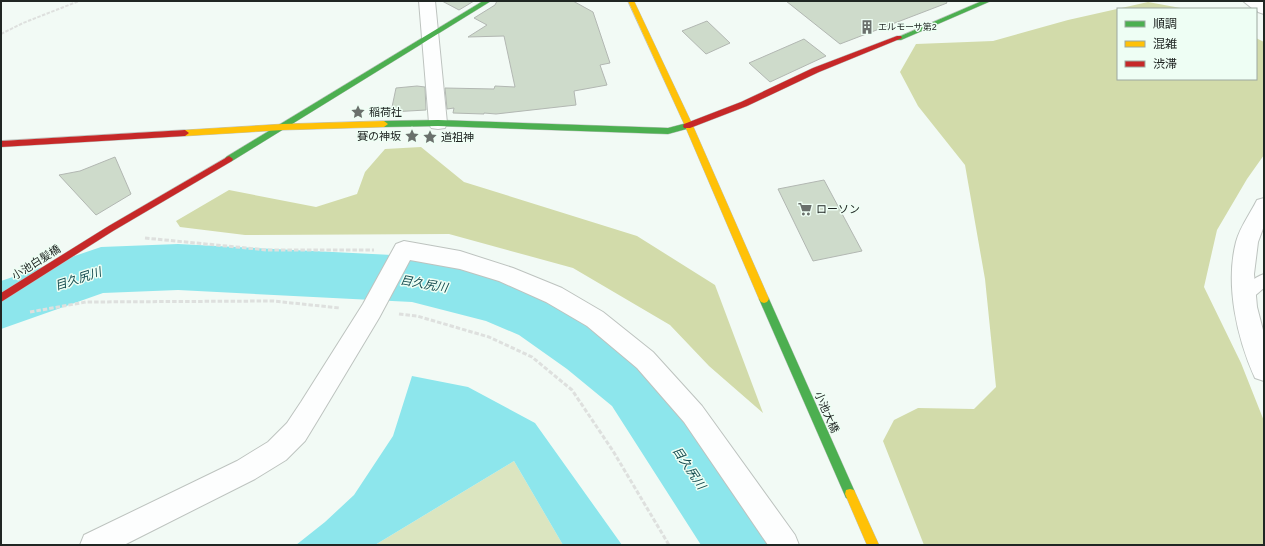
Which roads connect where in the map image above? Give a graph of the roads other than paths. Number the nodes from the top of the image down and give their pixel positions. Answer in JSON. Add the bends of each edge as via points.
{"nodes":[{"id":1,"x":427,"y":1,"type":"edge"},
{"id":2,"x":488,"y":1,"type":"edge"},
{"id":3,"x":632,"y":1,"type":"edge"},
{"id":4,"x":988,"y":1,"type":"edge"},
{"id":5,"x":1251,"y":1,"type":"edge"},
{"id":6,"x":1264,"y":9,"type":"edge"},
{"id":7,"x":431,"y":36,"type":"junction"},
{"id":8,"x":438,"y":123,"type":"junction"},
{"id":9,"x":689,"y":126,"type":"junction"},
{"id":10,"x":283,"y":127,"type":"junction"},
{"id":11,"x":1,"y":144,"type":"edge"},
{"id":12,"x":1264,"y":206,"type":"edge"},
{"id":13,"x":1264,"y":280,"type":"edge"},
{"id":14,"x":1244,"y":296,"type":"junction"},
{"id":15,"x":1,"y":298,"type":"edge"},
{"id":16,"x":1264,"y":370,"type":"edge"},
{"id":17,"x":102,"y":543,"type":"edge"},
{"id":18,"x":785,"y":545,"type":"edge"},
{"id":19,"x":872,"y":545,"type":"edge"}],
"edges":[{"from":1,"to":7,"type":"street"},
{"from":2,"to":7,"type":"street","name":"小池白髪橋"},
{"from":3,"to":9,"type":"street","name":"小池大橋"},
{"from":4,"to":9,"type":"street"},
{"from":5,"to":6,"type":"street"},
{"from":7,"to":8,"type":"street"},
{"from":7,"to":10,"type":"street","name":"小池白髪橋"},
{"from":8,"to":9,"type":"street","via":[[668,131]]},
{"from":8,"to":10,"type":"street"},
{"from":9,"to":19,"type":"street","name":"小池大橋"},
{"from":10,"to":11,"type":"street"},
{"from":10,"to":15,"type":"street","name":"小池白髪橋"},
{"from":12,"to":14,"type":"street","via":[[1247,242]]},
{"from":13,"to":14,"type":"lane"},
{"from":14,"to":16,"type":"street","via":[[1255,347]]},
{"from":17,"to":18,"type":"street","via":[[246,470],[277,451],[296,432],[310,410],[400,257],[460,260],[505,274],[554,295],[595,319],[645,360],[693,414]]}]}
